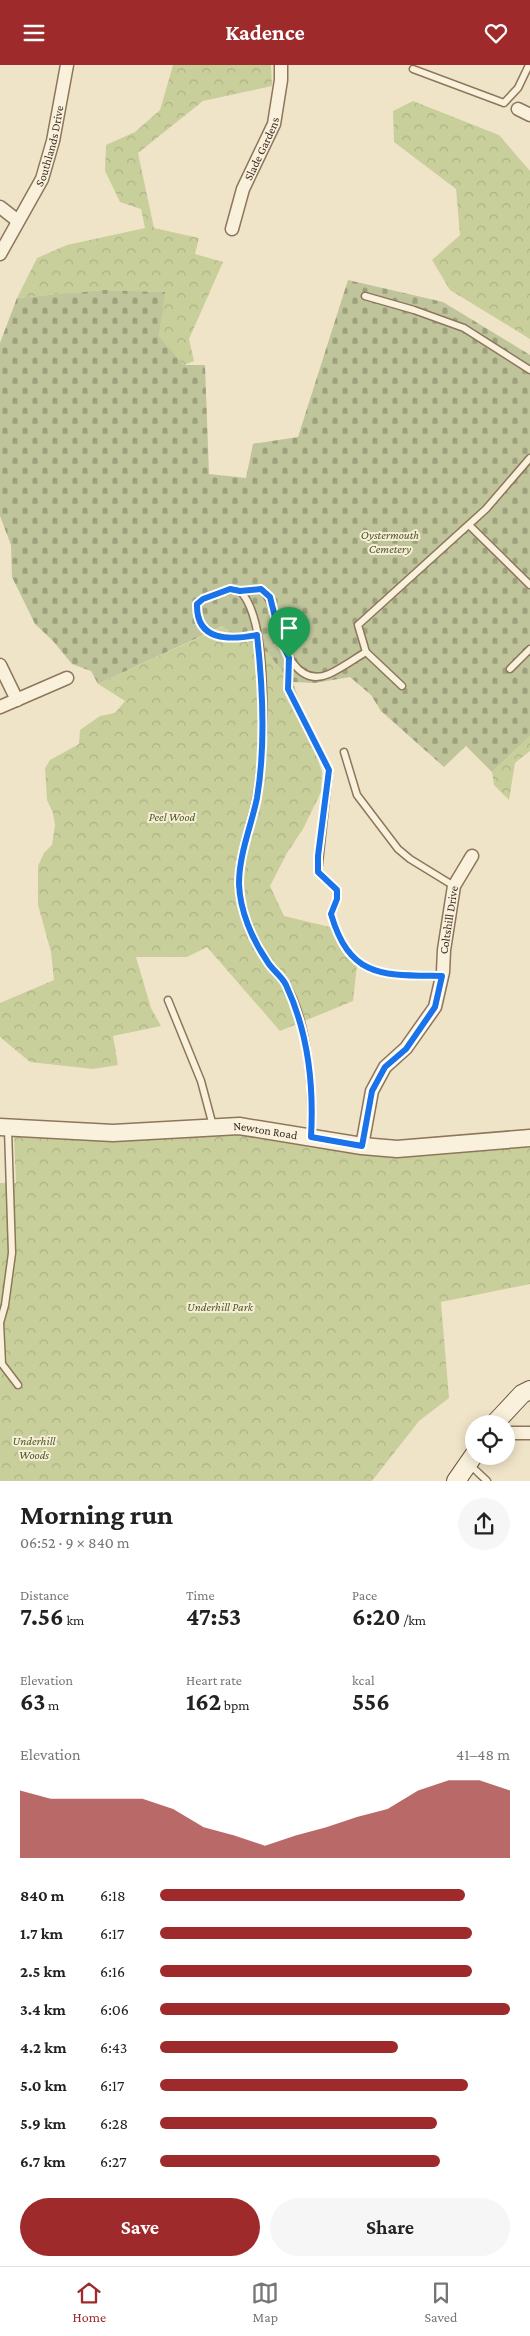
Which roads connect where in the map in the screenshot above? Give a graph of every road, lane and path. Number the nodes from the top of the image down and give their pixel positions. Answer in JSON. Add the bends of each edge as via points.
{"nodes":[{"id":1,"x":67,"y":65,"type":"edge"},
{"id":2,"x":281,"y":65,"type":"edge"},
{"id":3,"x":529,"y":65,"type":"edge"},
{"id":4,"x":413,"y":69,"type":"dead end"},
{"id":5,"x":518,"y":109,"type":"dead end"},
{"id":6,"x":530,"y":115,"type":"edge"},
{"id":7,"x":0,"y":207,"type":"edge"},
{"id":8,"x":18,"y":221,"type":"junction"},
{"id":9,"x":232,"y":229,"type":"dead end"},
{"id":10,"x":0,"y":254,"type":"edge"},
{"id":11,"x":365,"y":296,"type":"dead end"},
{"id":12,"x":530,"y":370,"type":"edge"},
{"id":13,"x":530,"y":458,"type":"edge"},
{"id":14,"x":469,"y":525,"type":"junction"},
{"id":15,"x":530,"y":585,"type":"edge"},
{"id":16,"x":240,"y":591,"type":"junction"},
{"id":17,"x":257,"y":635,"type":"junction"},
{"id":18,"x":530,"y":649,"type":"edge"},
{"id":19,"x":366,"y":652,"type":"junction"},
{"id":20,"x":289,"y":658,"type":"junction"},
{"id":21,"x":0,"y":665,"type":"edge"},
{"id":22,"x":510,"y":669,"type":"dead end"},
{"id":23,"x":66,"y":678,"type":"dead end"},
{"id":24,"x":402,"y":686,"type":"dead end"},
{"id":25,"x":17,"y":699,"type":"junction"},
{"id":26,"x":0,"y":707,"type":"edge"},
{"id":27,"x":344,"y":752,"type":"dead end"},
{"id":28,"x":472,"y":856,"type":"dead end"},
{"id":29,"x":454,"y":886,"type":"junction"},
{"id":30,"x":442,"y":976,"type":"junction"},
{"id":31,"x":168,"y":1000,"type":"dead end"},
{"id":32,"x":213,"y":1126,"type":"junction"},
{"id":33,"x":4,"y":1128,"type":"edge"},
{"id":34,"x":311,"y":1137,"type":"junction"},
{"id":35,"x":530,"y":1138,"type":"edge"},
{"id":36,"x":362,"y":1146,"type":"junction"},
{"id":37,"x":18,"y":1385,"type":"dead end"},
{"id":38,"x":530,"y":1390,"type":"edge"},
{"id":39,"x":502,"y":1415,"type":"edge"},
{"id":40,"x":515,"y":1433,"type":"edge"},
{"id":41,"x":530,"y":1433,"type":"edge"},
{"id":42,"x":467,"y":1465,"type":"edge"},
{"id":43,"x":475,"y":1465,"type":"edge"},
{"id":44,"x":456,"y":1481,"type":"edge"},
{"id":45,"x":486,"y":1481,"type":"edge"}],
"edges":[{"from":1,"to":8,"type":"street","name":"Southlands Drive","via":[[49,159],[42,179]]},
{"from":2,"to":9,"type":"street","name":"Slade Gardens","via":[[274,124],[243,189]]},
{"from":3,"to":4,"type":"lane","via":[[518,87],[504,103]]},
{"from":5,"to":6,"type":"street"},
{"from":7,"to":8,"type":"street"},
{"from":8,"to":10,"type":"street","name":"Southlands Drive"},
{"from":11,"to":12,"type":"lane","via":[[464,328]]},
{"from":13,"to":14,"type":"lane"},
{"from":14,"to":15,"type":"lane"},
{"from":14,"to":19,"type":"lane","via":[[358,625]]},
{"from":16,"to":17,"type":"lane","via":[[251,607]]},
{"from":16,"to":17,"type":"lane","via":[[230,589],[203,599],[197,604],[199,618],[205,630],[219,638]]},
{"from":16,"to":20,"type":"lane","via":[[261,589],[270,597],[281,641]]},
{"from":17,"to":34,"type":"lane","via":[[263,720],[257,798],[243,849],[239,884],[248,929],[285,982],[300,1019],[308,1061]]},
{"from":18,"to":22,"type":"lane"},
{"from":19,"to":20,"type":"lane","via":[[328,674],[316,677],[302,674]]},
{"from":19,"to":24,"type":"lane"},
{"from":20,"to":30,"type":"lane","via":[[288,689],[329,770],[318,872],[337,890],[331,914],[340,940],[355,958],[380,973]]},
{"from":21,"to":25,"type":"street"},
{"from":23,"to":25,"type":"street"},
{"from":25,"to":26,"type":"street"},
{"from":27,"to":29,"type":"lane","via":[[357,795],[398,849]]},
{"from":28,"to":29,"type":"street","name":"Coltshill Drive"},
{"from":29,"to":30,"type":"street","name":"Coltshill Drive"},
{"from":30,"to":36,"type":"street","name":"Coltshill Drive","via":[[435,1007],[406,1049],[385,1067],[372,1091]]},
{"from":31,"to":32,"type":"lane","via":[[201,1081]]},
{"from":32,"to":33,"type":"street","name":"Newton Road","via":[[114,1133]]},
{"from":32,"to":34,"type":"street","name":"Newton Road","via":[[247,1127]]},
{"from":33,"to":37,"type":"lane","via":[[12,1253],[0,1323],[2,1364]]},
{"from":34,"to":36,"type":"street","name":"Newton Road"},
{"from":35,"to":36,"type":"street","name":"Newton Road","via":[[397,1149]]},
{"from":38,"to":39,"type":"main road"},
{"from":40,"to":41,"type":"street"},
{"from":42,"to":44,"type":"main road"},
{"from":43,"to":45,"type":"lane"}]}
